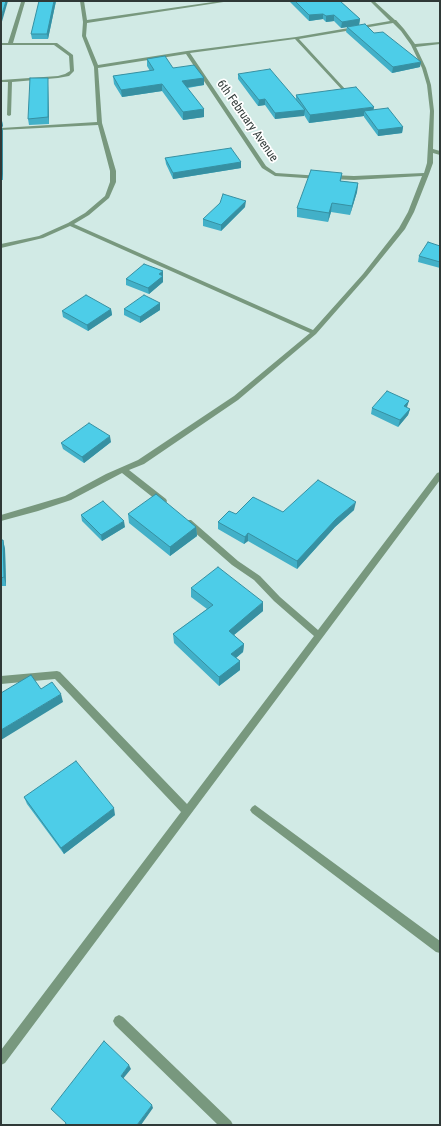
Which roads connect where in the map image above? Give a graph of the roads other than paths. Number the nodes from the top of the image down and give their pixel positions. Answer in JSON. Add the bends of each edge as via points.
{"nodes":[{"id":1,"x":22,"y":1,"type":"edge"},
{"id":2,"x":82,"y":1,"type":"edge"},
{"id":3,"x":228,"y":1,"type":"edge"},
{"id":4,"x":372,"y":1,"type":"edge"},
{"id":5,"x":85,"y":22,"type":"junction"},
{"id":6,"x":395,"y":22,"type":"junction"},
{"id":7,"x":296,"y":38,"type":"junction"},
{"id":8,"x":440,"y":43,"type":"edge"},
{"id":9,"x":1,"y":44,"type":"edge"},
{"id":10,"x":10,"y":44,"type":"junction"},
{"id":11,"x":413,"y":46,"type":"junction"},
{"id":12,"x":187,"y":52,"type":"junction"},
{"id":13,"x":96,"y":67,"type":"junction"},
{"id":14,"x":10,"y":80,"type":"junction"},
{"id":15,"x":1,"y":81,"type":"edge"},
{"id":16,"x":344,"y":91,"type":"edge"},
{"id":17,"x":9,"y":115,"type":"dead end"},
{"id":18,"x":100,"y":123,"type":"junction"},
{"id":19,"x":1,"y":129,"type":"edge"},
{"id":20,"x":430,"y":150,"type":"junction"},
{"id":21,"x":440,"y":153,"type":"edge"},
{"id":22,"x":426,"y":174,"type":"junction"},
{"id":23,"x":70,"y":224,"type":"junction"},
{"id":24,"x":1,"y":246,"type":"edge"},
{"id":25,"x":314,"y":333,"type":"junction"},
{"id":26,"x":123,"y":470,"type":"junction"},
{"id":27,"x":440,"y":475,"type":"edge"},
{"id":28,"x":172,"y":508,"type":"edge"},
{"id":29,"x":1,"y":518,"type":"edge"},
{"id":30,"x":183,"y":518,"type":"edge"},
{"id":31,"x":319,"y":636,"type":"junction"},
{"id":32,"x":1,"y":680,"type":"edge"},
{"id":33,"x":255,"y":810,"type":"dead end"},
{"id":34,"x":187,"y":811,"type":"junction"},
{"id":35,"x":440,"y":948,"type":"edge"},
{"id":36,"x":119,"y":1021,"type":"dead end"},
{"id":37,"x":1,"y":1059,"type":"edge"},
{"id":38,"x":227,"y":1125,"type":"edge"}],
"edges":[{"from":1,"to":10,"type":"street"},
{"from":2,"to":5,"type":"street"},
{"from":3,"to":5,"type":"street"},
{"from":4,"to":6,"type":"street"},
{"from":5,"to":13,"type":"street","via":[[84,36]]},
{"from":6,"to":7,"type":"street"},
{"from":6,"to":11,"type":"street"},
{"from":7,"to":12,"type":"street"},
{"from":7,"to":16,"type":"street"},
{"from":8,"to":11,"type":"street"},
{"from":9,"to":10,"type":"street"},
{"from":10,"to":14,"type":"street","via":[[55,44],[71,55],[72,71],[58,77]]},
{"from":11,"to":20,"type":"street","via":[[424,68],[428,85],[432,111]]},
{"from":12,"to":13,"type":"street"},
{"from":12,"to":22,"type":"street","name":"6th February Avenue","via":[[264,167],[275,174],[354,178]]},
{"from":13,"to":18,"type":"street"},
{"from":14,"to":15,"type":"street"},
{"from":14,"to":17,"type":"street"},
{"from":18,"to":19,"type":"street"},
{"from":18,"to":23,"type":"street","via":[[113,171],[113,182],[107,197]]},
{"from":20,"to":21,"type":"street"},
{"from":20,"to":22,"type":"street","via":[[430,163]]},
{"from":22,"to":25,"type":"street","via":[[402,229]]},
{"from":23,"to":24,"type":"street","via":[[42,237]]},
{"from":23,"to":25,"type":"street"},
{"from":25,"to":26,"type":"street","via":[[236,398],[141,462]]},
{"from":26,"to":28,"type":"street"},
{"from":26,"to":29,"type":"street","via":[[68,498]]},
{"from":27,"to":31,"type":"street"},
{"from":30,"to":31,"type":"street","via":[[235,563],[257,578]]},
{"from":31,"to":34,"type":"street"},
{"from":32,"to":34,"type":"street","via":[[57,675]]},
{"from":33,"to":35,"type":"street"},
{"from":34,"to":37,"type":"street"},
{"from":36,"to":38,"type":"street"}]}
